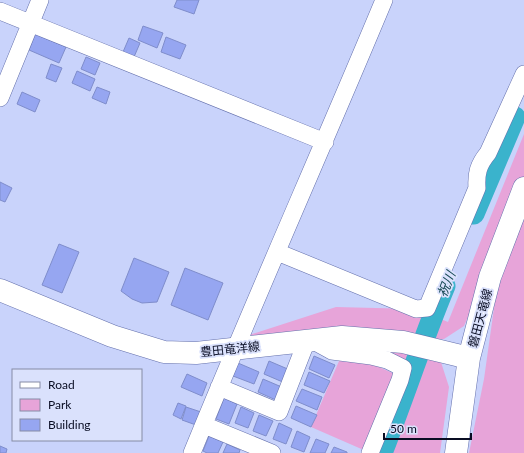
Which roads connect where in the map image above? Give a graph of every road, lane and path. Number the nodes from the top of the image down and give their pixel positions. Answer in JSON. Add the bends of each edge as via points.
{"nodes":[{"id":1,"x":40,"y":0,"type":"edge"},
{"id":2,"x":384,"y":0,"type":"edge"},
{"id":3,"x":0,"y":11,"type":"edge"},
{"id":4,"x":30,"y":23,"type":"junction"},
{"id":5,"x":524,"y":74,"type":"edge"},
{"id":6,"x":0,"y":98,"type":"edge"},
{"id":7,"x":325,"y":142,"type":"junction"},
{"id":8,"x":524,"y":188,"type":"edge"},
{"id":9,"x":277,"y":252,"type":"junction"},
{"id":10,"x":0,"y":290,"type":"edge"},
{"id":11,"x":309,"y":340,"type":"junction"},
{"id":12,"x":234,"y":350,"type":"junction"},
{"id":13,"x":469,"y":358,"type":"junction"},
{"id":14,"x":219,"y":387,"type":"junction"},
{"id":15,"x":204,"y":425,"type":"junction"},
{"id":16,"x":192,"y":453,"type":"edge"},
{"id":17,"x":272,"y":453,"type":"edge"},
{"id":18,"x":370,"y":453,"type":"edge"},
{"id":19,"x":456,"y":453,"type":"edge"}],
"edges":[{"from":1,"to":4,"type":"street"},
{"from":2,"to":7,"type":"street"},
{"from":3,"to":4,"type":"street"},
{"from":4,"to":6,"type":"street"},
{"from":4,"to":7,"type":"street"},
{"from":5,"to":9,"type":"street","via":[[476,175],[477,188],[427,308],[416,309]]},
{"from":7,"to":9,"type":"street"},
{"from":8,"to":13,"type":"main road","name":"磐田天竜線","via":[[490,277]]},
{"from":9,"to":12,"type":"street"},
{"from":10,"to":12,"type":"main road","name":"豊田竜洋線","via":[[112,336],[164,352]]},
{"from":11,"to":12,"type":"main road","name":"豊田竜洋線"},
{"from":11,"to":13,"type":"main road","name":"豊田竜洋線","via":[[342,337],[403,342]]},
{"from":11,"to":14,"type":"street","via":[[279,412]]},
{"from":11,"to":18,"type":"street","via":[[332,351],[376,357],[403,368]]},
{"from":12,"to":14,"type":"street"},
{"from":13,"to":19,"type":"main road","name":"磐田天竜線"},
{"from":14,"to":15,"type":"street"},
{"from":15,"to":16,"type":"street"},
{"from":15,"to":17,"type":"street"}]}
